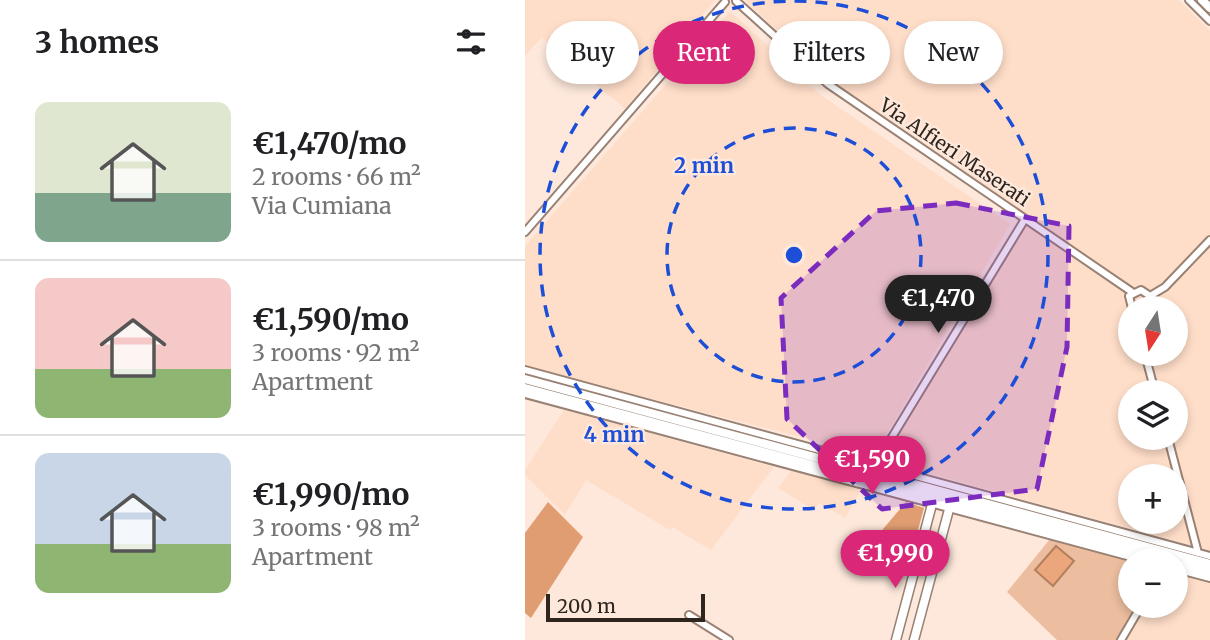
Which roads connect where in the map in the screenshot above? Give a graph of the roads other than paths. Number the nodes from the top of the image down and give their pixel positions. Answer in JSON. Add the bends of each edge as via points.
{"nodes":[{"id":1,"x":1189,"y":0,"type":"edge"},
{"id":2,"x":1202,"y":0,"type":"edge"},
{"id":3,"x":724,"y":1,"type":"edge"},
{"id":4,"x":736,"y":1,"type":"edge"},
{"id":5,"x":1210,"y":8,"type":"edge"},
{"id":6,"x":1210,"y":21,"type":"edge"},
{"id":7,"x":1025,"y":219,"type":"junction"},
{"id":8,"x":525,"y":232,"type":"edge"},
{"id":9,"x":1210,"y":240,"type":"edge"},
{"id":10,"x":1132,"y":292,"type":"junction"},
{"id":11,"x":1131,"y":296,"type":"edge"},
{"id":12,"x":1150,"y":296,"type":"joint"},
{"id":13,"x":525,"y":370,"type":"edge"},
{"id":14,"x":525,"y":379,"type":"edge"},
{"id":15,"x":525,"y":388,"type":"edge"},
{"id":16,"x":525,"y":394,"type":"edge"},
{"id":17,"x":1171,"y":450,"type":"edge"},
{"id":18,"x":875,"y":466,"type":"junction"},
{"id":19,"x":935,"y":494,"type":"junction"},
{"id":20,"x":950,"y":505,"type":"junction"},
{"id":21,"x":921,"y":547,"type":"junction"},
{"id":22,"x":1118,"y":548,"type":"edge"},
{"id":23,"x":937,"y":551,"type":"junction"},
{"id":24,"x":1118,"y":553,"type":"edge"},
{"id":25,"x":1198,"y":553,"type":"junction"},
{"id":26,"x":1210,"y":556,"type":"edge"},
{"id":27,"x":1210,"y":564,"type":"edge"},
{"id":28,"x":1188,"y":566,"type":"edge"},
{"id":29,"x":1188,"y":572,"type":"edge"},
{"id":30,"x":1210,"y":572,"type":"edge"},
{"id":31,"x":1210,"y":578,"type":"edge"},
{"id":32,"x":689,"y":615,"type":"dead end"},
{"id":33,"x":1133,"y":618,"type":"edge"},
{"id":34,"x":729,"y":640,"type":"edge"},
{"id":35,"x":897,"y":640,"type":"edge"},
{"id":36,"x":914,"y":640,"type":"edge"},
{"id":37,"x":1121,"y":640,"type":"edge"}],
"edges":[{"from":1,"to":6,"type":"street"},
{"from":2,"to":5,"type":"main road"},
{"from":3,"to":4,"type":"street"},
{"from":3,"to":8,"type":"street"},
{"from":4,"to":7,"type":"street","name":"Via Alfieri Maserati","via":[[828,84]]},
{"from":7,"to":10,"type":"street","name":"Via Alfieri Maserati"},
{"from":7,"to":18,"type":"street"},
{"from":9,"to":12,"type":"street","via":[[1165,287]]},
{"from":10,"to":11,"type":"street"},
{"from":10,"to":12,"type":"street","via":[[1141,290]]},
{"from":13,"to":18,"type":"street"},
{"from":14,"to":19,"type":"main road"},
{"from":15,"to":19,"type":"main road"},
{"from":16,"to":19,"type":"street"},
{"from":17,"to":25,"type":"street"},
{"from":18,"to":19,"type":"street"},
{"from":19,"to":20,"type":"main road"},
{"from":19,"to":21,"type":"main road"},
{"from":19,"to":25,"type":"street"},
{"from":19,"to":27,"type":"main road"},
{"from":20,"to":22,"type":"main road"},
{"from":20,"to":23,"type":"main road"},
{"from":20,"to":24,"type":"street"},
{"from":21,"to":23,"type":"street"},
{"from":21,"to":35,"type":"main road"},
{"from":23,"to":36,"type":"main road"},
{"from":25,"to":26,"type":"street"},
{"from":28,"to":30,"type":"main road"},
{"from":29,"to":31,"type":"street"},
{"from":32,"to":34,"type":"street"},
{"from":33,"to":37,"type":"street"}]}
